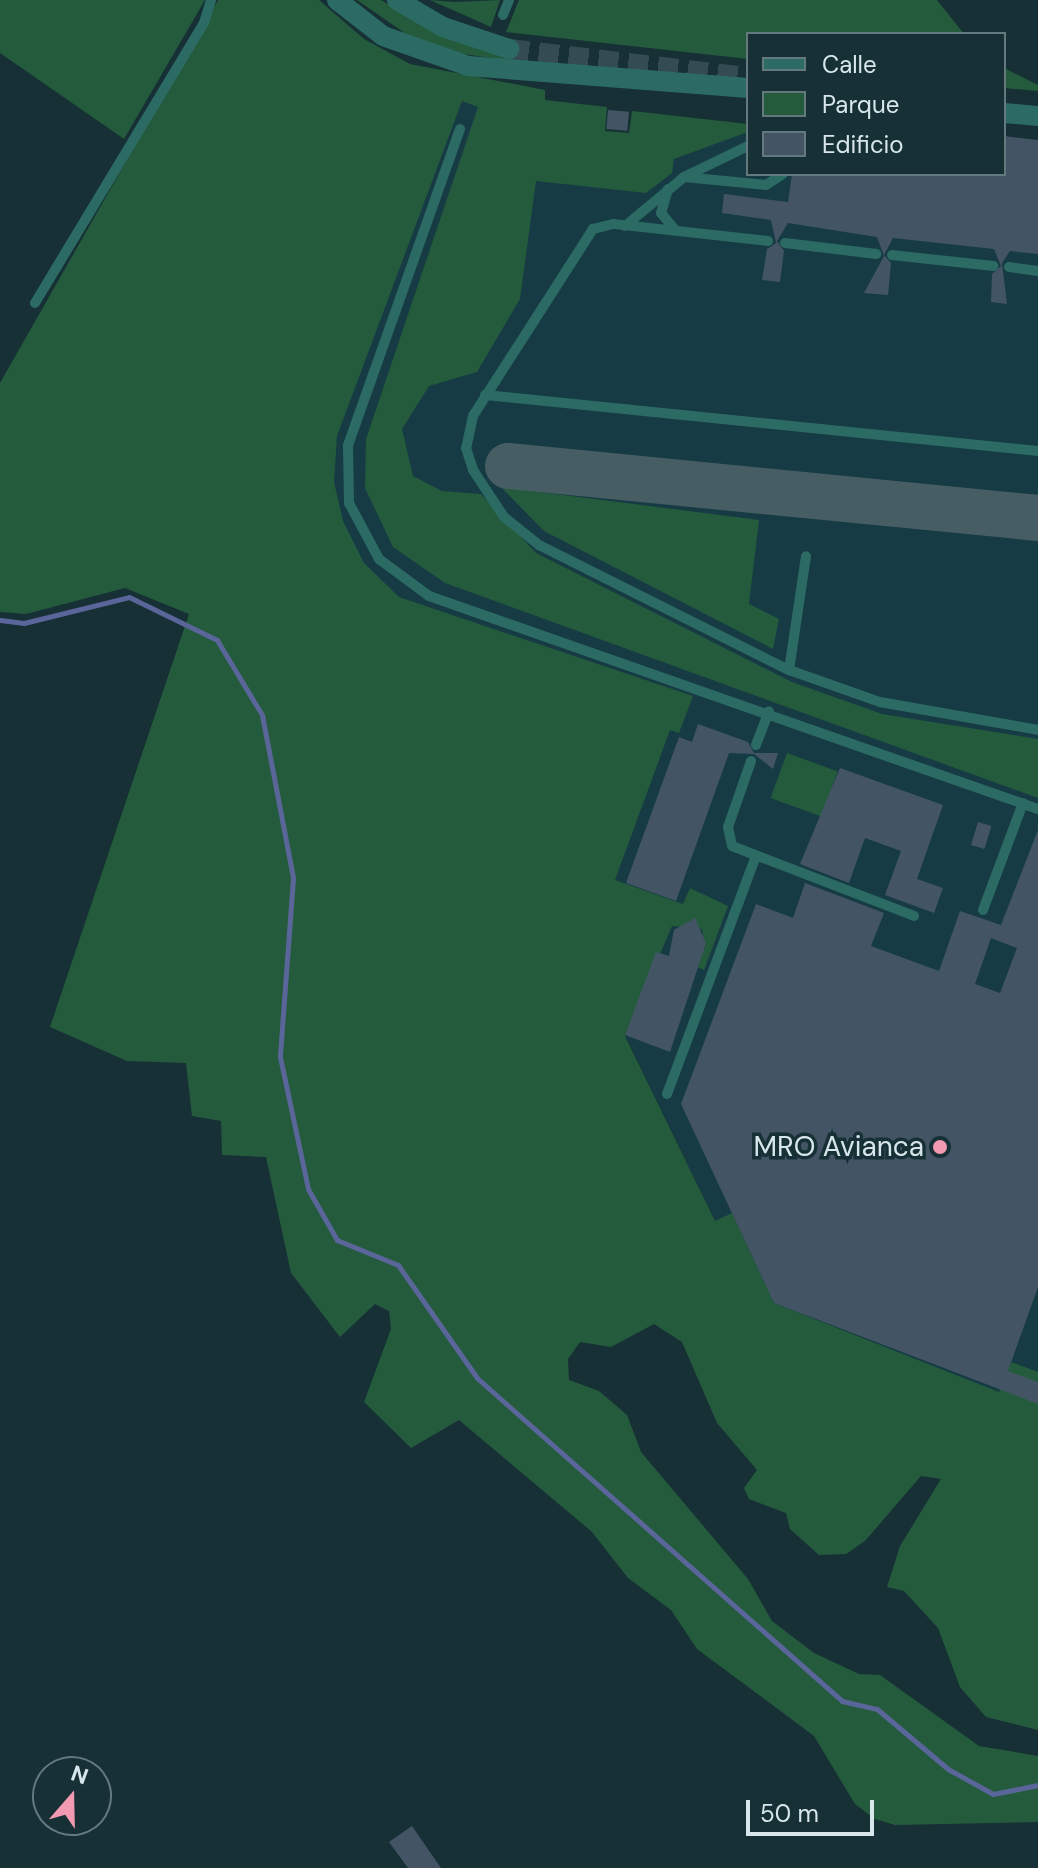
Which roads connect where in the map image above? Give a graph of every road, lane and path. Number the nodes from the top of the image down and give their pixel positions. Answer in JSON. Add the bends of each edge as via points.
{"nodes":[{"id":1,"x":211,"y":0,"type":"edge"},
{"id":2,"x":337,"y":0,"type":"edge"},
{"id":3,"x":397,"y":0,"type":"edge"},
{"id":4,"x":509,"y":0,"type":"edge"},
{"id":5,"x":503,"y":15,"type":"dead end"},
{"id":6,"x":509,"y":49,"type":"tunnel mouth"},
{"id":7,"x":746,"y":88,"type":"edge"},
{"id":8,"x":1006,"y":113,"type":"edge"},
{"id":9,"x":1038,"y":116,"type":"edge"},
{"id":10,"x":460,"y":129,"type":"dead end"},
{"id":11,"x":746,"y":147,"type":"edge"},
{"id":12,"x":780,"y":176,"type":"edge"},
{"id":13,"x":684,"y":177,"type":"junction"},
{"id":14,"x":670,"y":186,"type":"junction"},
{"id":15,"x":625,"y":226,"type":"junction"},
{"id":16,"x":676,"y":231,"type":"junction"},
{"id":17,"x":768,"y":241,"type":"dead end"},
{"id":18,"x":785,"y":243,"type":"dead end"},
{"id":19,"x":876,"y":254,"type":"dead end"},
{"id":20,"x":892,"y":255,"type":"dead end"},
{"id":21,"x":993,"y":266,"type":"dead end"},
{"id":22,"x":1009,"y":267,"type":"dead end"},
{"id":23,"x":1038,"y":271,"type":"edge"},
{"id":24,"x":35,"y":303,"type":"dead end"},
{"id":25,"x":485,"y":395,"type":"junction"},
{"id":26,"x":1038,"y":451,"type":"edge"},
{"id":27,"x":806,"y":556,"type":"dead end"},
{"id":28,"x":789,"y":670,"type":"junction"},
{"id":29,"x":769,"y":711,"type":"junction"},
{"id":30,"x":1038,"y":730,"type":"edge"},
{"id":31,"x":756,"y":745,"type":"dead end"},
{"id":32,"x":751,"y":761,"type":"dead end"},
{"id":33,"x":1023,"y":803,"type":"junction"},
{"id":34,"x":1038,"y":809,"type":"edge"},
{"id":35,"x":756,"y":856,"type":"junction"},
{"id":36,"x":983,"y":910,"type":"dead end"},
{"id":37,"x":914,"y":916,"type":"dead end"},
{"id":38,"x":667,"y":1094,"type":"dead end"}],
"edges":[{"from":1,"to":24,"type":"lane","via":[[204,23]]},
{"from":2,"to":7,"type":"street","via":[[416,50],[522,71]]},
{"from":3,"to":6,"type":"street","via":[[443,27]]},
{"from":4,"to":5,"type":"lane"},
{"from":8,"to":9,"type":"street"},
{"from":10,"to":29,"type":"lane","via":[[348,446],[349,503],[365,541],[392,573],[429,596]]},
{"from":11,"to":13,"type":"lane"},
{"from":12,"to":13,"type":"lane","via":[[766,185]]},
{"from":13,"to":14,"type":"lane"},
{"from":14,"to":15,"type":"lane"},
{"from":14,"to":16,"type":"lane","via":[[661,213]]},
{"from":15,"to":16,"type":"lane"},
{"from":15,"to":25,"type":"lane","via":[[602,225],[587,235]]},
{"from":16,"to":17,"type":"lane"},
{"from":18,"to":19,"type":"lane"},
{"from":20,"to":21,"type":"lane"},
{"from":22,"to":23,"type":"lane"},
{"from":25,"to":26,"type":"lane"},
{"from":25,"to":28,"type":"lane","via":[[466,448],[491,502],[517,531]]},
{"from":27,"to":28,"type":"lane"},
{"from":28,"to":30,"type":"lane","via":[[880,702]]},
{"from":29,"to":31,"type":"lane"},
{"from":29,"to":33,"type":"lane"},
{"from":32,"to":35,"type":"lane","via":[[727,834],[732,846]]},
{"from":33,"to":34,"type":"lane"},
{"from":33,"to":36,"type":"lane"},
{"from":35,"to":37,"type":"lane"},
{"from":35,"to":38,"type":"lane"}]}
